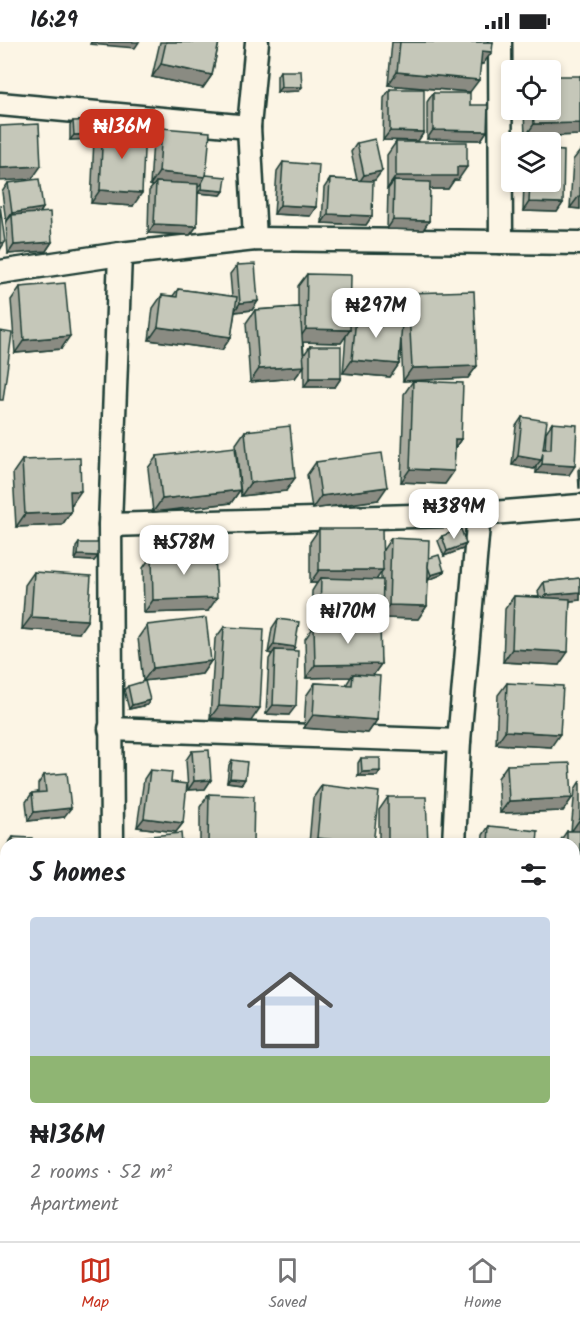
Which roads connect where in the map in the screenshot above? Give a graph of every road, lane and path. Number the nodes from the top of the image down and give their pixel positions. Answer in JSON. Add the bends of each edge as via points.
{"nodes":[{"id":1,"x":258,"y":42,"type":"edge"},
{"id":2,"x":500,"y":42,"type":"edge"},
{"id":3,"x":0,"y":105,"type":"edge"},
{"id":4,"x":249,"y":126,"type":"junction"},
{"id":5,"x":255,"y":239,"type":"junction"},
{"id":6,"x":501,"y":242,"type":"junction"},
{"id":7,"x":580,"y":243,"type":"edge"},
{"id":8,"x":120,"y":254,"type":"junction"},
{"id":9,"x":0,"y":272,"type":"edge"},
{"id":10,"x":580,"y":507,"type":"edge"},
{"id":11,"x":479,"y":514,"type":"junction"},
{"id":12,"x":110,"y":525,"type":"junction"},
{"id":13,"x":110,"y":729,"type":"junction"},
{"id":14,"x":459,"y":741,"type":"junction"},
{"id":15,"x":112,"y":838,"type":"edge"},
{"id":16,"x":454,"y":838,"type":"edge"}],
"edges":[{"from":1,"to":4,"type":"street"},
{"from":2,"to":6,"type":"street"},
{"from":3,"to":4,"type":"street"},
{"from":4,"to":5,"type":"street"},
{"from":5,"to":6,"type":"street"},
{"from":5,"to":8,"type":"street"},
{"from":6,"to":7,"type":"street"},
{"from":8,"to":9,"type":"street"},
{"from":8,"to":12,"type":"street"},
{"from":10,"to":11,"type":"street"},
{"from":11,"to":12,"type":"street"},
{"from":11,"to":14,"type":"street"},
{"from":12,"to":13,"type":"street"},
{"from":13,"to":14,"type":"street"},
{"from":13,"to":15,"type":"street"},
{"from":14,"to":16,"type":"street"}]}
